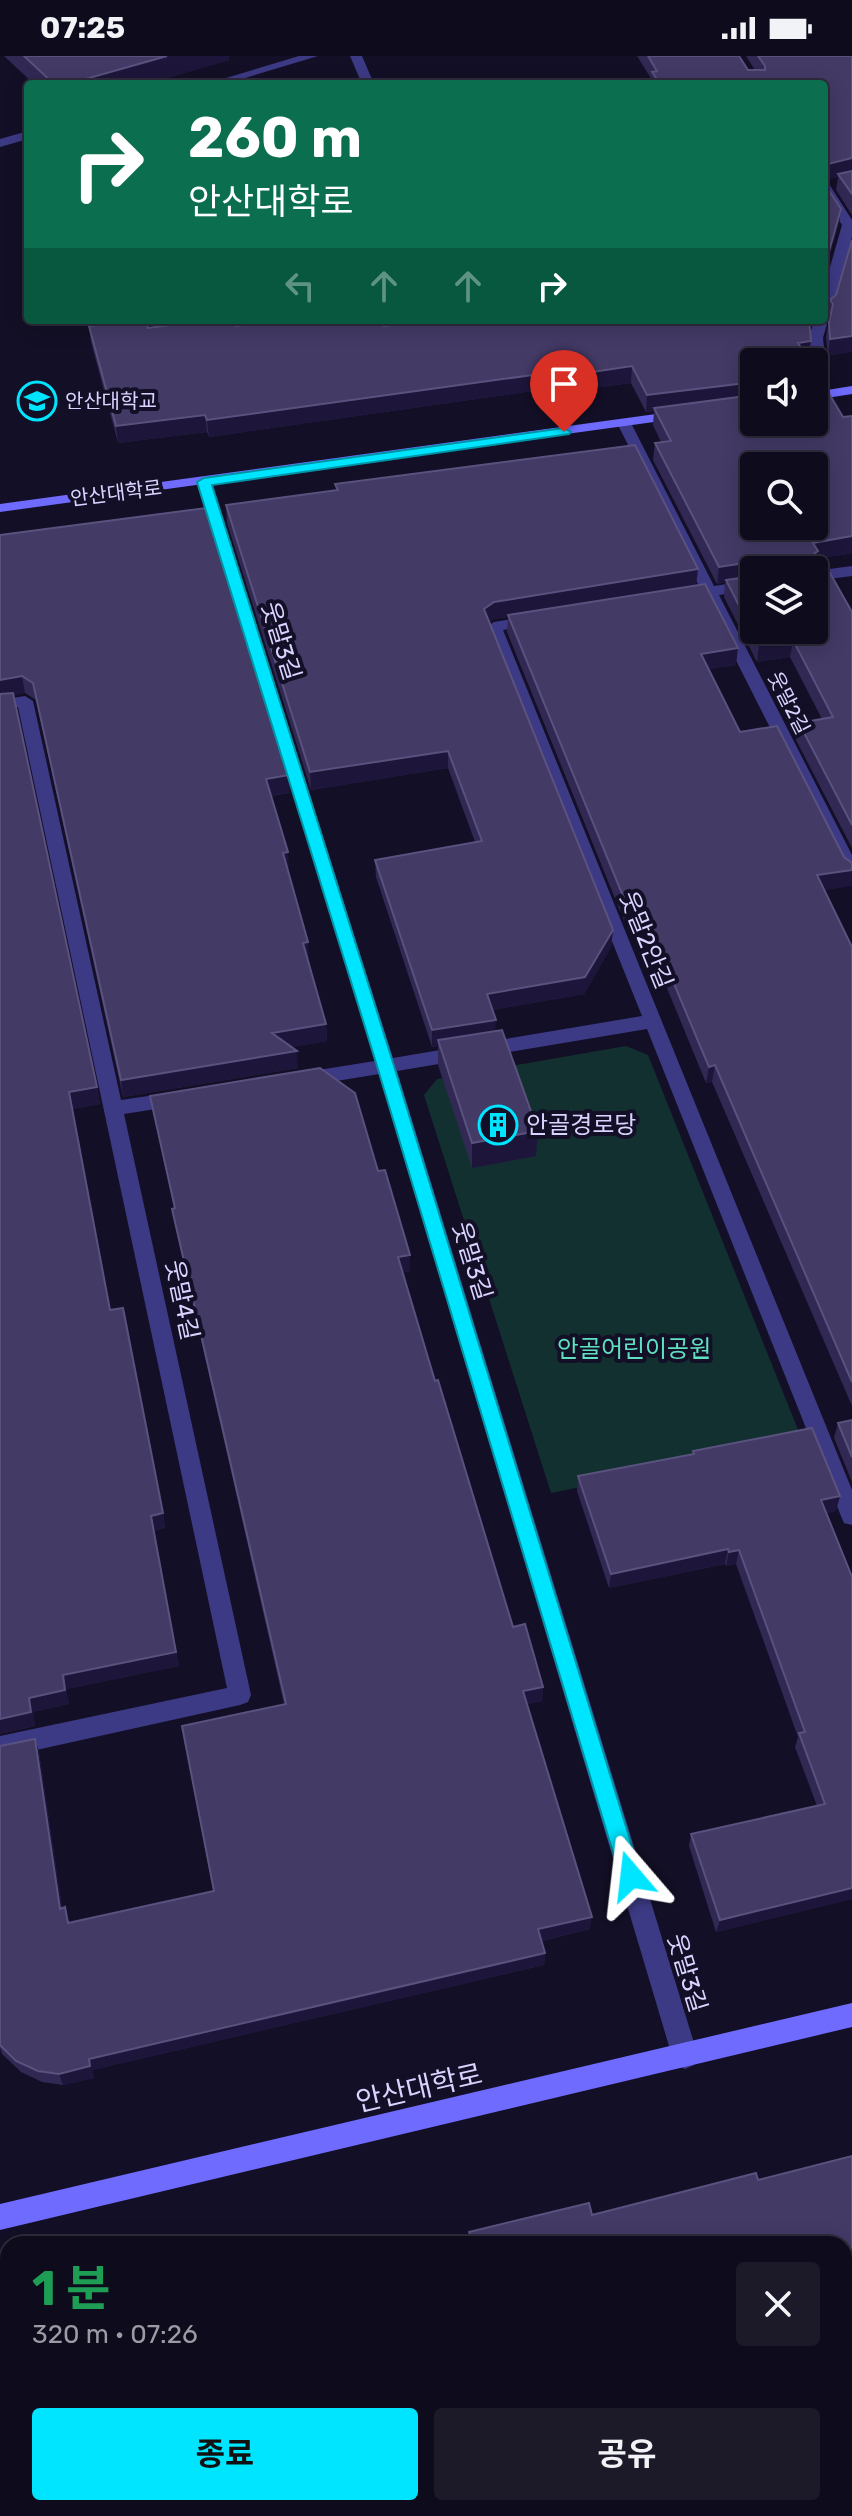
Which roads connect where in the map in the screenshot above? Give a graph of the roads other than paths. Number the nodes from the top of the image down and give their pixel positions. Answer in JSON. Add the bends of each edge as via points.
{"nodes":[{"id":1,"x":312,"y":56,"type":"edge"},
{"id":2,"x":356,"y":56,"type":"edge"},
{"id":3,"x":226,"y":80,"type":"edge"},
{"id":4,"x":366,"y":80,"type":"edge"},
{"id":5,"x":24,"y":136,"type":"edge"},
{"id":6,"x":0,"y":143,"type":"edge"},
{"id":7,"x":829,"y":185,"type":"edge"},
{"id":8,"x":828,"y":297,"type":"edge"},
{"id":9,"x":820,"y":324,"type":"edge"},
{"id":10,"x":816,"y":348,"type":"edge"},
{"id":11,"x":852,"y":390,"type":"edge"},
{"id":12,"x":828,"y":394,"type":"edge"},
{"id":13,"x":696,"y":413,"type":"edge"},
{"id":14,"x":624,"y":423,"type":"junction"},
{"id":15,"x":204,"y":482,"type":"junction"},
{"id":16,"x":0,"y":508,"type":"edge"},
{"id":17,"x":852,"y":571,"type":"edge"},
{"id":18,"x":828,"y":574,"type":"edge"},
{"id":19,"x":740,"y":587,"type":"edge"},
{"id":20,"x":709,"y":591,"type":"junction"},
{"id":21,"x":663,"y":598,"type":"edge"},
{"id":22,"x":555,"y":616,"type":"edge"},
{"id":23,"x":0,"y":705,"type":"edge"},
{"id":24,"x":852,"y":872,"type":"edge"},
{"id":25,"x":653,"y":1021,"type":"junction"},
{"id":26,"x":386,"y":1066,"type":"junction"},
{"id":27,"x":280,"y":1083,"type":"edge"},
{"id":28,"x":190,"y":1096,"type":"edge"},
{"id":29,"x":114,"y":1108,"type":"junction"},
{"id":30,"x":852,"y":1516,"type":"edge"},
{"id":31,"x":0,"y":1747,"type":"edge"},
{"id":32,"x":852,"y":2015,"type":"edge"},
{"id":33,"x":685,"y":2056,"type":"junction"},
{"id":34,"x":0,"y":2217,"type":"edge"}],
"edges":[{"from":1,"to":3,"type":"street"},
{"from":2,"to":4,"type":"street"},
{"from":5,"to":6,"type":"street"},
{"from":7,"to":8,"type":"street","via":[[849,225]]},
{"from":9,"to":10,"type":"street"},
{"from":11,"to":12,"type":"street"},
{"from":13,"to":14,"type":"street","name":"안산대학로"},
{"from":14,"to":15,"type":"street","name":"안산대학로"},
{"from":14,"to":20,"type":"street","name":"웃말2길"},
{"from":15,"to":16,"type":"street","name":"안산대학로"},
{"from":15,"to":26,"type":"street","name":"웃말3길"},
{"from":17,"to":18,"type":"street"},
{"from":19,"to":20,"type":"street"},
{"from":20,"to":21,"type":"street"},
{"from":20,"to":24,"type":"street","name":"웃말2길"},
{"from":22,"to":25,"type":"street","name":"웃말2안길","via":[[494,627]]},
{"from":23,"to":29,"type":"street","name":"웃말4길","via":[[25,701]]},
{"from":25,"to":26,"type":"street"},
{"from":25,"to":30,"type":"street","name":"웃말2안길"},
{"from":26,"to":27,"type":"street"},
{"from":26,"to":33,"type":"street","name":"웃말3길"},
{"from":28,"to":29,"type":"street"},
{"from":29,"to":31,"type":"street","name":"웃말4길","via":[[240,1695]]},
{"from":32,"to":33,"type":"street","name":"안산대학로"},
{"from":33,"to":34,"type":"street","name":"안산대학로"}]}
